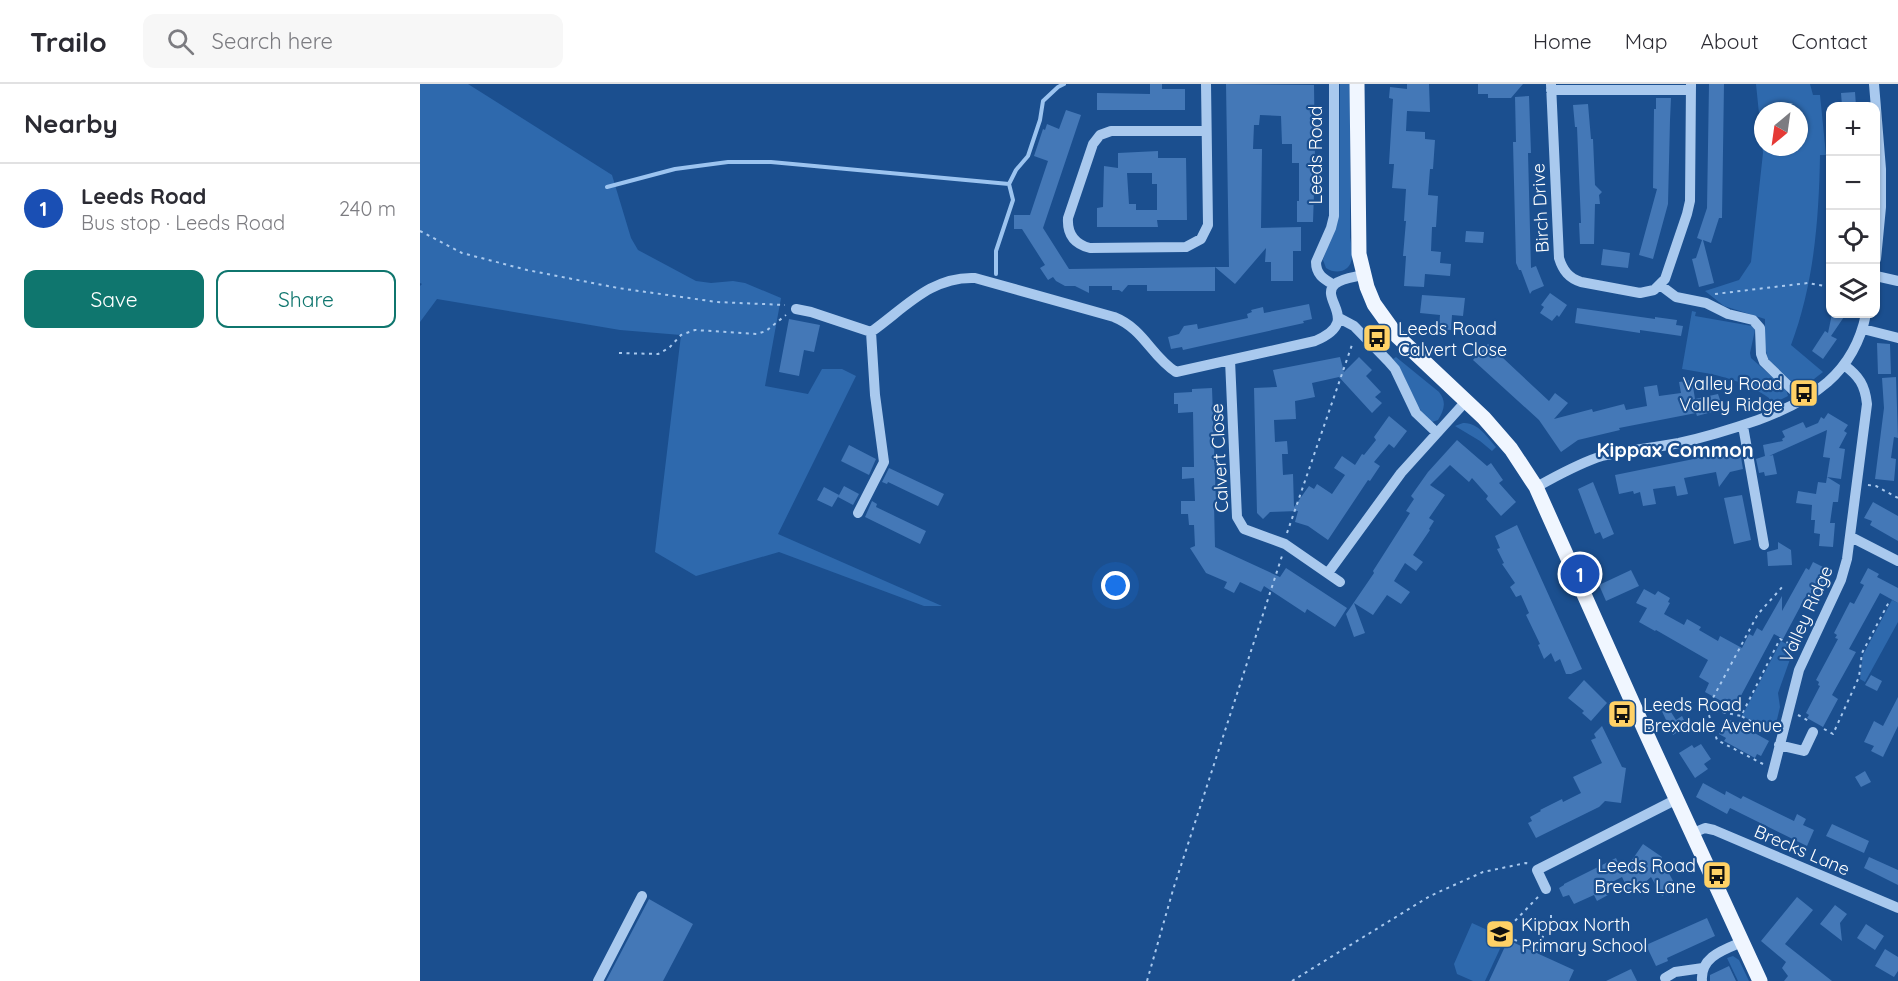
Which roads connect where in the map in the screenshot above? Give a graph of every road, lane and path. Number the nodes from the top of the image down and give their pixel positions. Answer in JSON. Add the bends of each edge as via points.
{"nodes":[{"id":1,"x":1206,"y":84,"type":"edge"},
{"id":2,"x":1334,"y":84,"type":"edge"},
{"id":3,"x":1357,"y":84,"type":"edge"},
{"id":4,"x":1874,"y":84,"type":"edge"},
{"id":5,"x":1551,"y":87,"type":"edge"},
{"id":6,"x":1691,"y":87,"type":"edge"},
{"id":7,"x":1206,"y":130,"type":"junction"},
{"id":8,"x":1880,"y":216,"type":"edge"},
{"id":9,"x":420,"y":231,"type":"edge"},
{"id":10,"x":1363,"y":275,"type":"junction"},
{"id":11,"x":1880,"y":277,"type":"edge"},
{"id":12,"x":1898,"y":281,"type":"edge"},
{"id":13,"x":1334,"y":285,"type":"junction"},
{"id":14,"x":1660,"y":285,"type":"junction"},
{"id":15,"x":1826,"y":286,"type":"edge"},
{"id":16,"x":1706,"y":299,"type":"junction"},
{"id":17,"x":796,"y":309,"type":"junction"},
{"id":18,"x":1339,"y":318,"type":"junction"},
{"id":19,"x":1865,"y":318,"type":"edge"},
{"id":20,"x":1358,"y":329,"type":"junction"},
{"id":21,"x":1863,"y":329,"type":"junction"},
{"id":22,"x":871,"y":332,"type":"junction"},
{"id":23,"x":1898,"y":338,"type":"edge"},
{"id":24,"x":620,"y":352,"type":"dead end"},
{"id":25,"x":1230,"y":360,"type":"junction"},
{"id":26,"x":1844,"y":365,"type":"junction"},
{"id":27,"x":1467,"y":400,"type":"junction"},
{"id":28,"x":1803,"y":400,"type":"junction"},
{"id":29,"x":1743,"y":426,"type":"junction"},
{"id":30,"x":1437,"y":433,"type":"junction"},
{"id":31,"x":1857,"y":484,"type":"junction"},
{"id":32,"x":1536,"y":487,"type":"junction"},
{"id":33,"x":1898,"y":498,"type":"edge"},
{"id":34,"x":858,"y":513,"type":"dead end"},
{"id":35,"x":1851,"y":537,"type":"junction"},
{"id":36,"x":1285,"y":544,"type":"junction"},
{"id":37,"x":1764,"y":545,"type":"dead end"},
{"id":38,"x":1898,"y":561,"type":"edge"},
{"id":39,"x":1328,"y":573,"type":"junction"},
{"id":40,"x":1340,"y":582,"type":"dead end"},
{"id":41,"x":1784,"y":585,"type":"dead end"},
{"id":42,"x":1890,"y":600,"type":"dead end"},
{"id":43,"x":1806,"y":652,"type":"junction"},
{"id":44,"x":1707,"y":709,"type":"junction"},
{"id":45,"x":1787,"y":710,"type":"junction"},
{"id":46,"x":1741,"y":716,"type":"junction"},
{"id":47,"x":1817,"y":728,"type":"junction"},
{"id":48,"x":1780,"y":741,"type":"junction"},
{"id":49,"x":1773,"y":772,"type":"joint"},
{"id":50,"x":1677,"y":799,"type":"junction"},
{"id":51,"x":1693,"y":833,"type":"junction"},
{"id":52,"x":1537,"y":870,"type":"junction"},
{"id":53,"x":1544,"y":891,"type":"joint"},
{"id":54,"x":642,"y":896,"type":"dead end"},
{"id":55,"x":1898,"y":908,"type":"edge"},
{"id":56,"x":1551,"y":911,"type":"dead end"},
{"id":57,"x":1742,"y":942,"type":"junction"},
{"id":58,"x":1703,"y":968,"type":"junction"},
{"id":59,"x":1665,"y":978,"type":"dead end"},
{"id":60,"x":598,"y":981,"type":"edge"},
{"id":61,"x":1147,"y":981,"type":"edge"},
{"id":62,"x":1292,"y":981,"type":"edge"},
{"id":63,"x":1701,"y":981,"type":"edge"},
{"id":64,"x":1760,"y":981,"type":"edge"}],
"edges":[{"from":1,"to":7,"type":"street"},
{"from":2,"to":13,"type":"street","name":"Leeds Road","via":[[1334,216],[1316,267],[1321,277]]},
{"from":3,"to":10,"type":"main road","via":[[1358,234]]},
{"from":4,"to":8,"type":"street","via":[[1881,169]]},
{"from":5,"to":6,"type":"street"},
{"from":5,"to":14,"type":"street","name":"Birch Drive","via":[[1561,267],[1581,282],[1640,293]]},
{"from":6,"to":14,"type":"street","via":[[1688,214],[1668,273]]},
{"from":7,"to":7,"type":"street","via":[[1208,225],[1201,239],[1186,247],[1090,248],[1070,235],[1068,218],[1093,144],[1100,135],[1111,131]]},
{"from":9,"to":17,"type":"path","via":[[462,253],[528,270],[717,303],[783,304]]},
{"from":10,"to":13,"type":"street"},
{"from":10,"to":27,"type":"main road","via":[[1374,304],[1397,336]]},
{"from":11,"to":12,"type":"street"},
{"from":13,"to":18,"type":"street","via":[[1331,297]]},
{"from":14,"to":16,"type":"street","via":[[1676,297]]},
{"from":15,"to":16,"type":"path","via":[[1808,283]]},
{"from":16,"to":28,"type":"street","via":[[1728,314],[1757,323],[1764,362]]},
{"from":17,"to":22,"type":"street"},
{"from":17,"to":24,"type":"path","via":[[757,334],[695,330],[681,335],[658,354]]},
{"from":18,"to":20,"type":"street"},
{"from":18,"to":25,"type":"street","via":[[1329,333],[1315,341]]},
{"from":19,"to":21,"type":"street"},
{"from":20,"to":30,"type":"street","via":[[1395,369],[1416,413]]},
{"from":20,"to":36,"type":"path"},
{"from":21,"to":23,"type":"street"},
{"from":21,"to":26,"type":"street"},
{"from":22,"to":25,"type":"street","via":[[925,290],[955,278],[975,278],[1123,321],[1176,372]]},
{"from":22,"to":34,"type":"street","via":[[884,462]]},
{"from":25,"to":36,"type":"street","name":"Calvert Close","via":[[1237,517],[1244,528]]},
{"from":26,"to":28,"type":"street","via":[[1830,381]]},
{"from":26,"to":31,"type":"street","name":"Valley Ridge","via":[[1855,373],[1866,392]]},
{"from":27,"to":30,"type":"street"},
{"from":27,"to":32,"type":"main road","via":[[1511,449]]},
{"from":28,"to":29,"type":"street"},
{"from":29,"to":32,"type":"street","via":[[1601,457]]},
{"from":29,"to":37,"type":"street"},
{"from":30,"to":39,"type":"street","via":[[1401,473]]},
{"from":31,"to":33,"type":"path","via":[[1876,486]]},
{"from":31,"to":35,"type":"street","name":"Valley Ridge"},
{"from":32,"to":50,"type":"main road"},
{"from":35,"to":38,"type":"street"},
{"from":35,"to":43,"type":"street","name":"Valley Ridge","via":[[1841,580]]},
{"from":36,"to":39,"type":"street","name":"Calvert Close"},
{"from":36,"to":61,"type":"path"},
{"from":39,"to":40,"type":"street","name":"Calvert Close"},
{"from":41,"to":44,"type":"path","via":[[1758,614]]},
{"from":42,"to":47,"type":"path","via":[[1862,653],[1859,677],[1833,734]]},
{"from":43,"to":45,"type":"street","name":"Valley Ridge"},
{"from":43,"to":46,"type":"path","via":[[1780,639]]},
{"from":44,"to":46,"type":"path"},
{"from":44,"to":49,"type":"path","via":[[1717,740]]},
{"from":45,"to":47,"type":"path"},
{"from":45,"to":48,"type":"street","name":"Valley Ridge"},
{"from":46,"to":48,"type":"path"},
{"from":47,"to":48,"type":"street","via":[[1804,751]]},
{"from":48,"to":49,"type":"street","name":"Valley Ridge"},
{"from":50,"to":51,"type":"main road"},
{"from":50,"to":52,"type":"street"},
{"from":51,"to":55,"type":"street","name":"Brecks Lane","via":[[1705,828],[1714,830]]},
{"from":51,"to":57,"type":"main road"},
{"from":52,"to":53,"type":"street"},
{"from":52,"to":62,"type":"path","via":[[1526,863],[1483,872],[1430,896]]},
{"from":53,"to":56,"type":"path","via":[[1511,925],[1506,936],[1537,950]]},
{"from":54,"to":60,"type":"street"},
{"from":57,"to":58,"type":"street","via":[[1712,956]]},
{"from":57,"to":64,"type":"main road"},
{"from":58,"to":59,"type":"street","via":[[1675,972]]},
{"from":58,"to":63,"type":"street"}]}
